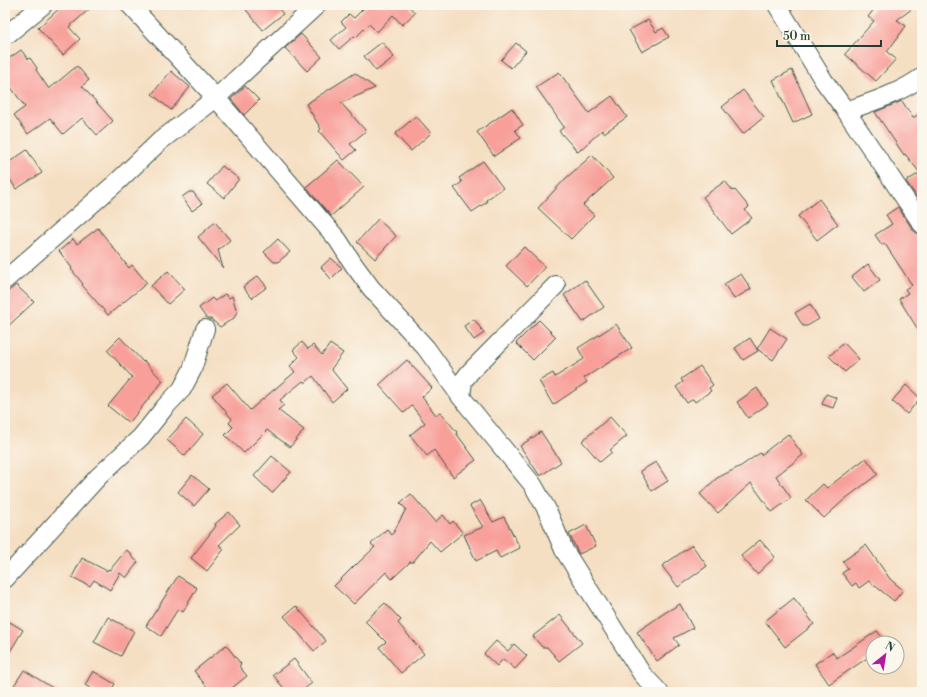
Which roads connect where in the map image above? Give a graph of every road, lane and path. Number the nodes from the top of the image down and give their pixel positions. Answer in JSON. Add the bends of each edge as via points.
{"nodes":[{"id":1,"x":43,"y":5,"type":"edge"},
{"id":2,"x":130,"y":5,"type":"edge"},
{"id":3,"x":317,"y":5,"type":"edge"},
{"id":4,"x":777,"y":5,"type":"edge"},
{"id":5,"x":5,"y":34,"type":"edge"},
{"id":6,"x":922,"y":77,"type":"edge"},
{"id":7,"x":216,"y":98,"type":"junction"},
{"id":8,"x":846,"y":111,"type":"junction"},
{"id":9,"x":922,"y":224,"type":"edge"},
{"id":10,"x":5,"y":280,"type":"edge"},
{"id":11,"x":556,"y":285,"type":"dead end"},
{"id":12,"x":205,"y":329,"type":"dead end"},
{"id":13,"x":461,"y":397,"type":"junction"},
{"id":14,"x":5,"y":579,"type":"edge"},
{"id":15,"x":659,"y":692,"type":"edge"}],
"edges":[{"from":1,"to":5,"type":"street"},
{"from":2,"to":7,"type":"street"},
{"from":3,"to":7,"type":"street"},
{"from":4,"to":8,"type":"street","via":[[824,82]]},
{"from":6,"to":8,"type":"street","via":[[877,100]]},
{"from":7,"to":10,"type":"street","via":[[160,141]]},
{"from":7,"to":13,"type":"street","via":[[338,240],[371,288],[426,348]]},
{"from":8,"to":9,"type":"street"},
{"from":11,"to":13,"type":"street","via":[[470,372],[463,381]]},
{"from":12,"to":14,"type":"street","via":[[192,370],[182,389],[141,437],[98,477]]},
{"from":13,"to":15,"type":"street","via":[[533,485],[564,550],[642,674]]}]}
